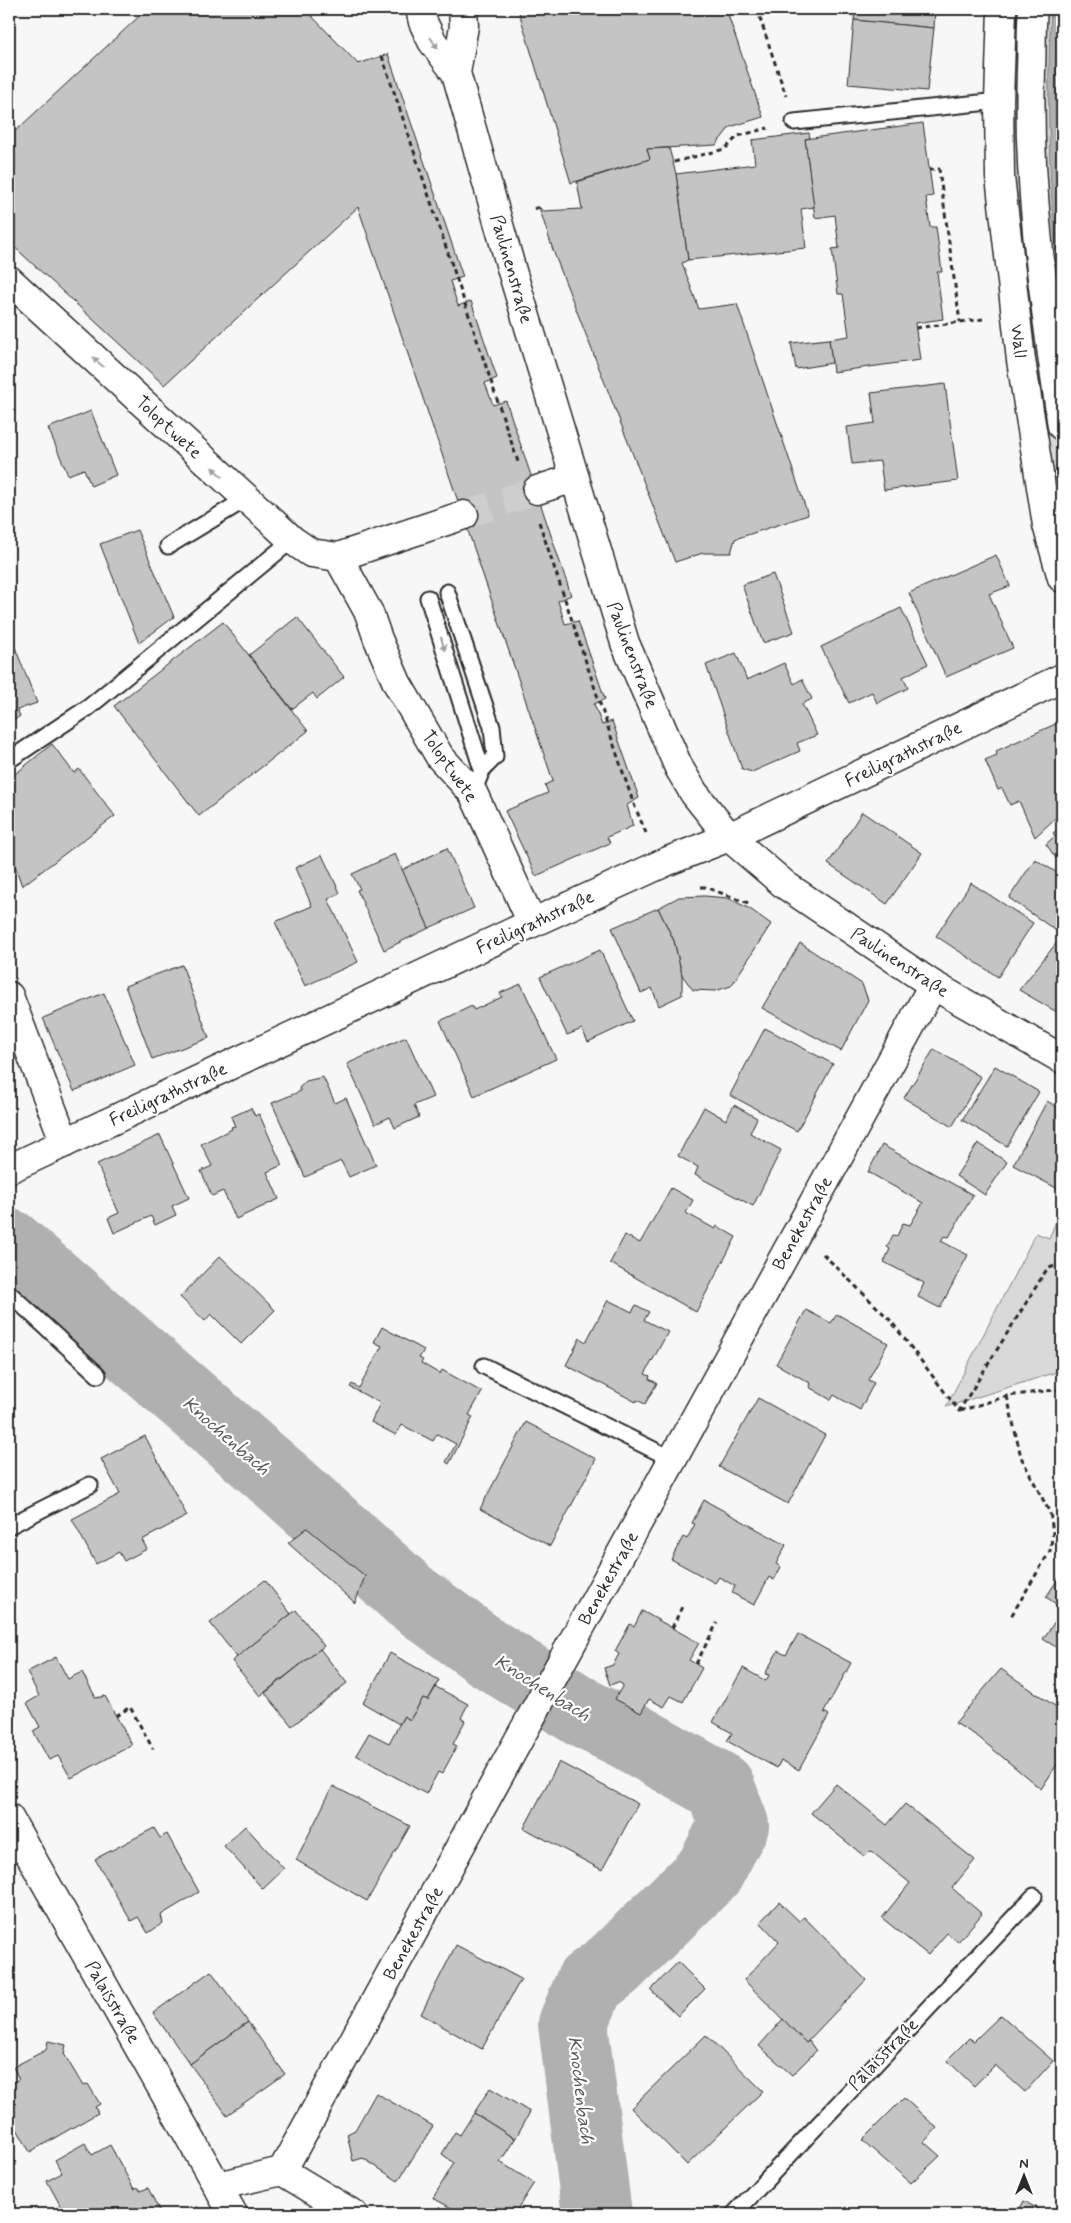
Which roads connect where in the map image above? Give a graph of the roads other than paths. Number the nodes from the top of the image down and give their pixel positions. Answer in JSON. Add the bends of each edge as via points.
{"nodes":[{"id":1,"x":420,"y":9,"type":"edge"},
{"id":2,"x":463,"y":9,"type":"edge"},
{"id":3,"x":1002,"y":9,"type":"edge"},
{"id":4,"x":1034,"y":9,"type":"edge"},
{"id":5,"x":456,"y":72,"type":"junction"},
{"id":6,"x":999,"y":100,"type":"junction"},
{"id":7,"x":1030,"y":106,"type":"junction"},
{"id":8,"x":794,"y":122,"type":"road end"},
{"id":9,"x":9,"y":280,"type":"edge"},
{"id":10,"x":1062,"y":426,"type":"edge"},
{"id":11,"x":574,"y":478,"type":"junction"},
{"id":12,"x":537,"y":490,"type":"tunnel mouth"},
{"id":13,"x":245,"y":498,"type":"junction"},
{"id":14,"x":464,"y":515,"type":"tunnel mouth"},
{"id":15,"x":292,"y":540,"type":"junction"},
{"id":16,"x":168,"y":546,"type":"dead end"},
{"id":17,"x":338,"y":557,"type":"junction"},
{"id":18,"x":1062,"y":578,"type":"edge"},
{"id":19,"x":447,"y":592,"type":"dead end"},
{"id":20,"x":428,"y":598,"type":"dead end"},
{"id":21,"x":1062,"y":678,"type":"edge"},
{"id":22,"x":9,"y":760,"type":"edge"},
{"id":23,"x":478,"y":782,"type":"junction"},
{"id":24,"x":729,"y":837,"type":"junction"},
{"id":25,"x":532,"y":923,"type":"junction"},
{"id":26,"x":933,"y":985,"type":"junction"},
{"id":27,"x":9,"y":996,"type":"edge"},
{"id":28,"x":1062,"y":1059,"type":"edge"},
{"id":29,"x":64,"y":1143,"type":"junction"},
{"id":30,"x":9,"y":1168,"type":"edge"},
{"id":31,"x":9,"y":1293,"type":"edge"},
{"id":32,"x":484,"y":1366,"type":"dead end"},
{"id":33,"x":98,"y":1375,"type":"dead end"},
{"id":34,"x":672,"y":1459,"type":"junction"},
{"id":35,"x":90,"y":1486,"type":"dead end"},
{"id":36,"x":9,"y":1526,"type":"edge"},
{"id":37,"x":9,"y":1818,"type":"edge"},
{"id":38,"x":17,"y":1852,"type":"edge"},
{"id":39,"x":1034,"y":1896,"type":"dead end"},
{"id":40,"x":282,"y":2171,"type":"junction"},
{"id":41,"x":217,"y":2186,"type":"junction"},
{"id":42,"x":233,"y":2214,"type":"edge"},
{"id":43,"x":353,"y":2214,"type":"edge"},
{"id":44,"x":734,"y":2214,"type":"edge"}],
"edges":[{"from":1,"to":5,"type":"street","name":"Paulinenstraße","one_way":true,"via":[[432,41]]},
{"from":2,"to":5,"type":"street","name":"Paulinenstraße","via":[[464,26]]},
{"from":3,"to":6,"type":"street","name":"Wall"},
{"from":4,"to":7,"type":"street","name":"Wall"},
{"from":5,"to":11,"type":"street","name":"Paulinenstraße"},
{"from":6,"to":7,"type":"street"},
{"from":6,"to":8,"type":"lane"},
{"from":6,"to":18,"type":"street","name":"Wall","via":[[1000,177],[1021,360],[1047,525]]},
{"from":7,"to":10,"type":"street","name":"Wall","via":[[1031,182],[1038,259]]},
{"from":13,"to":9,"type":"street","name":"Toloptwete","one_way":true},
{"from":11,"to":12,"type":"street"},
{"from":11,"to":24,"type":"street","name":"Paulinenstraße","via":[[629,652],[679,768],[694,793]]},
{"from":13,"to":15,"type":"street","name":"Toloptwete"},
{"from":13,"to":16,"type":"lane"},
{"from":14,"to":17,"type":"street","name":"Toloptwete"},
{"from":15,"to":17,"type":"street","name":"Toloptwete","via":[[311,554]]},
{"from":15,"to":22,"type":"lane","via":[[89,707]]},
{"from":17,"to":23,"type":"street","name":"Toloptwete","via":[[370,613],[401,690],[440,756]]},
{"from":19,"to":23,"type":"lane","via":[[492,727],[495,757]]},
{"from":20,"to":23,"type":"lane","one_way":true,"via":[[471,735]]},
{"from":21,"to":24,"type":"street","name":"Freiligrathstraße"},
{"from":23,"to":25,"type":"street","name":"Toloptwete"},
{"from":24,"to":25,"type":"street","name":"Freiligrathstraße"},
{"from":24,"to":26,"type":"street","name":"Paulinenstraße","via":[[785,885]]},
{"from":25,"to":29,"type":"street","name":"Freiligrathstraße"},
{"from":26,"to":28,"type":"street","name":"Paulinenstraße"},
{"from":26,"to":34,"type":"street","name":"Benekestraße"},
{"from":27,"to":29,"type":"street"},
{"from":29,"to":30,"type":"street","name":"Freiligrathstraße"},
{"from":31,"to":33,"type":"lane"},
{"from":32,"to":34,"type":"lane"},
{"from":34,"to":40,"type":"street","name":"Benekestraße"},
{"from":35,"to":36,"type":"lane"},
{"from":37,"to":38,"type":"street","name":"Palaisstraße"},
{"from":38,"to":41,"type":"street","name":"Palaisstraße"},
{"from":39,"to":44,"type":"lane","name":"Palaisstraße"},
{"from":40,"to":41,"type":"street"},
{"from":40,"to":43,"type":"street"},
{"from":41,"to":42,"type":"street","name":"Palaisstraße"}]}
